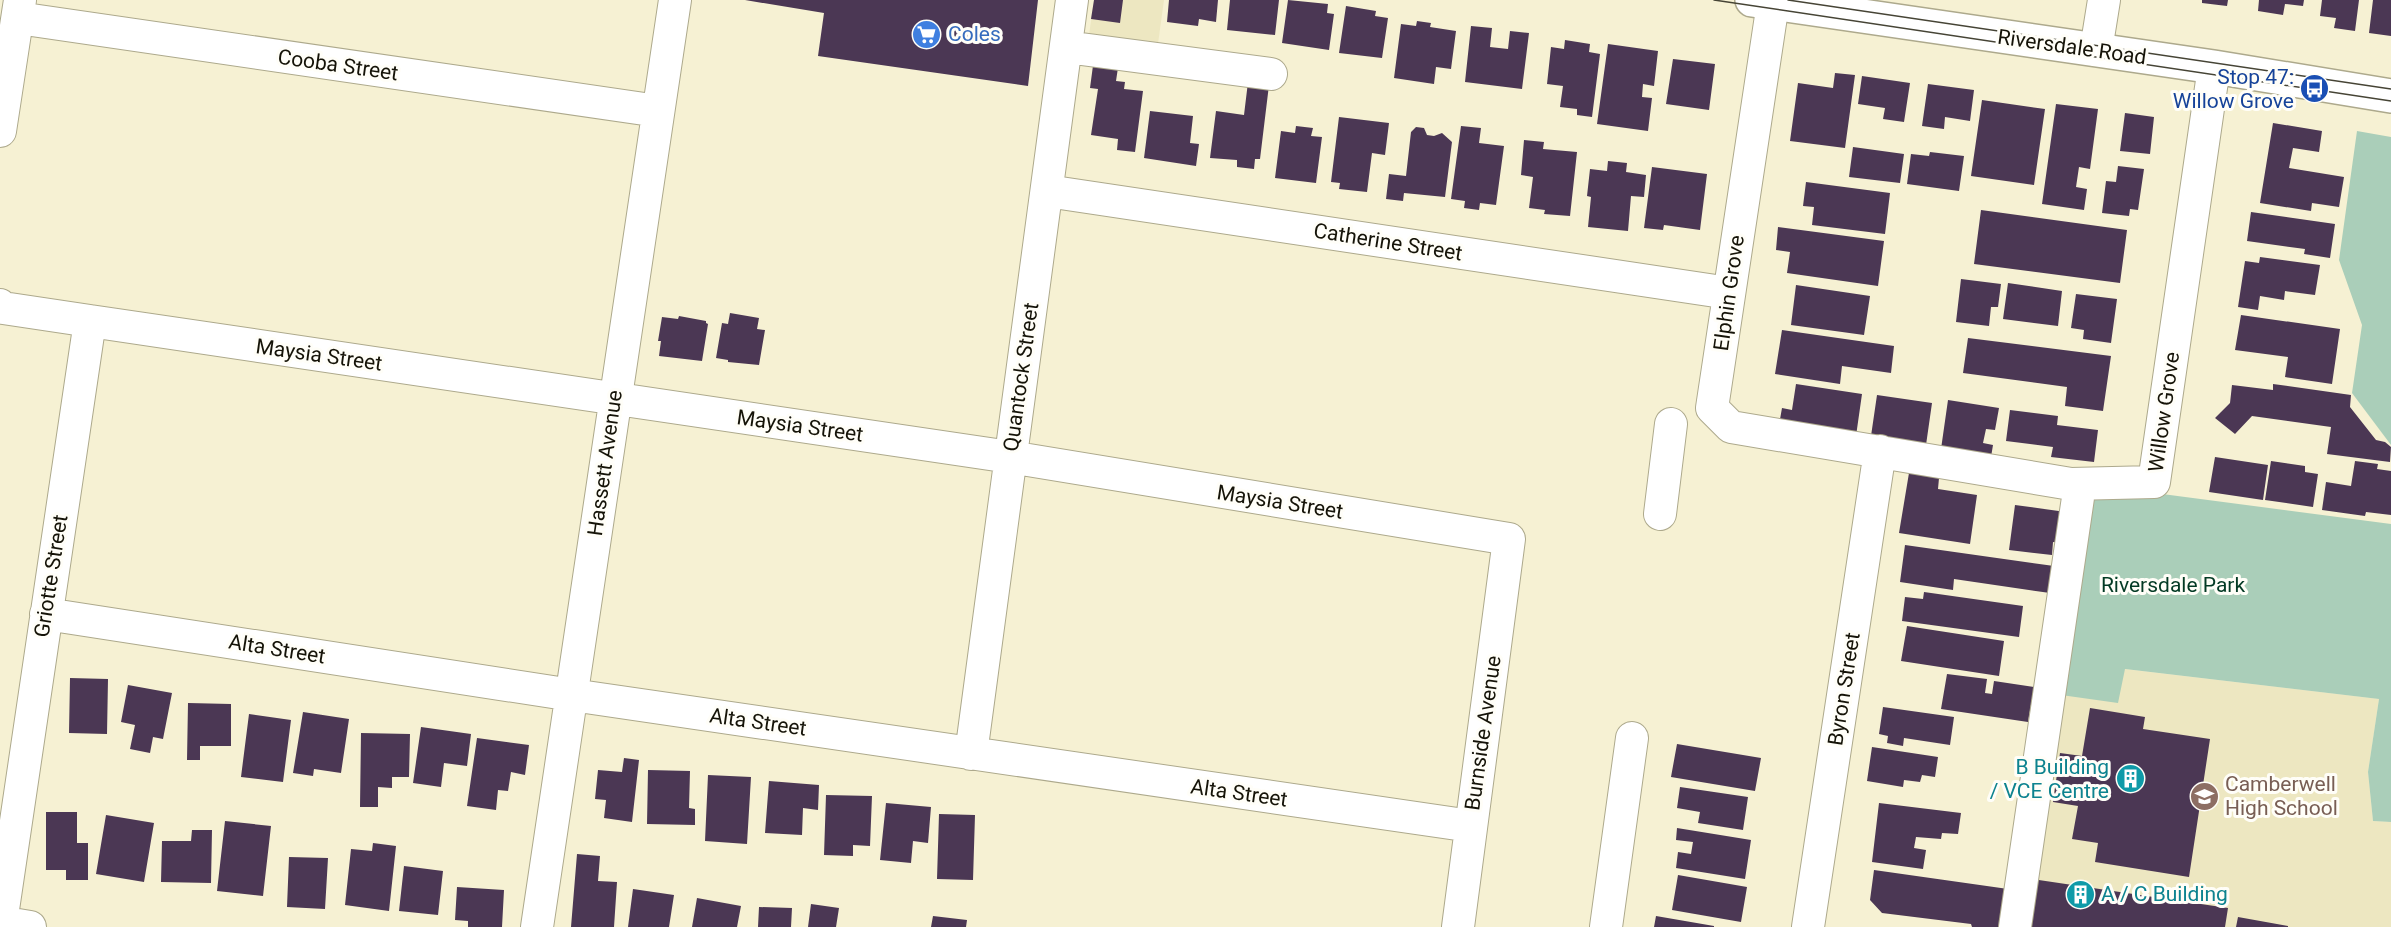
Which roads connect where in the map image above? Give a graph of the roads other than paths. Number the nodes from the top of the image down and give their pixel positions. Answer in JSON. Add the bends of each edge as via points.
{"nodes":[{"id":1,"x":675,"y":0,"type":"edge"},
{"id":2,"x":1072,"y":0,"type":"edge"},
{"id":3,"x":2104,"y":0,"type":"edge"},
{"id":4,"x":1762,"y":2,"type":"edge"},
{"id":5,"x":19,"y":9,"type":"edge"},
{"id":6,"x":1066,"y":47,"type":"junction"},
{"id":7,"x":2096,"y":50,"type":"junction"},
{"id":8,"x":2214,"y":68,"type":"junction"},
{"id":9,"x":1271,"y":74,"type":"dead end"},
{"id":10,"x":2391,"y":96,"type":"edge"},
{"id":11,"x":658,"y":111,"type":"junction"},
{"id":12,"x":0,"y":131,"type":"edge"},
{"id":13,"x":1047,"y":191,"type":"junction"},
{"id":14,"x":1729,"y":293,"type":"junction"},
{"id":15,"x":0,"y":305,"type":"edge"},
{"id":16,"x":90,"y":321,"type":"junction"},
{"id":17,"x":615,"y":398,"type":"junction"},
{"id":18,"x":1671,"y":424,"type":"dead end"},
{"id":19,"x":1880,"y":451,"type":"junction"},
{"id":20,"x":1010,"y":457,"type":"junction"},
{"id":21,"x":2080,"y":484,"type":"junction"},
{"id":22,"x":1660,"y":514,"type":"dead end"},
{"id":23,"x":1509,"y":539,"type":"joint"},
{"id":24,"x":45,"y":614,"type":"junction"},
{"id":25,"x":572,"y":695,"type":"junction"},
{"id":26,"x":1632,"y":738,"type":"dead end"},
{"id":27,"x":971,"y":754,"type":"junction"},
{"id":28,"x":1471,"y":826,"type":"junction"},
{"id":29,"x":11,"y":924,"type":"edge"},
{"id":30,"x":537,"y":927,"type":"edge"},
{"id":31,"x":1458,"y":927,"type":"edge"},
{"id":32,"x":1606,"y":927,"type":"edge"},
{"id":33,"x":1809,"y":927,"type":"edge"},
{"id":34,"x":2014,"y":927,"type":"edge"}],
"edges":[{"from":1,"to":11,"type":"street","name":"Hassett Avenue"},
{"from":2,"to":6,"type":"street","name":"Quantock Street"},
{"from":3,"to":7,"type":"street"},
{"from":4,"to":7,"type":"main road","name":"Riversdale Road"},
{"from":4,"to":14,"type":"street","name":"Elphin Grove"},
{"from":5,"to":11,"type":"street","name":"Cooba Street"},
{"from":5,"to":12,"type":"street"},
{"from":6,"to":9,"type":"street"},
{"from":6,"to":13,"type":"street","name":"Quantock Street"},
{"from":7,"to":8,"type":"main road","name":"Riversdale Road"},
{"from":8,"to":10,"type":"main road","name":"Riversdale Road"},
{"from":8,"to":21,"type":"street","name":"Willow Grove","via":[[2154,482]]},
{"from":11,"to":17,"type":"street","name":"Hassett Avenue"},
{"from":13,"to":14,"type":"street","name":"Catherine Street"},
{"from":13,"to":20,"type":"street","name":"Quantock Street"},
{"from":14,"to":19,"type":"street","name":"Elphin Grove","via":[[1712,408],[1731,427]]},
{"from":15,"to":16,"type":"street"},
{"from":16,"to":17,"type":"street","name":"Maysia Street"},
{"from":16,"to":24,"type":"street","name":"Griotte Street"},
{"from":17,"to":20,"type":"street","name":"Maysia Street"},
{"from":17,"to":25,"type":"street","name":"Hassett Avenue"},
{"from":18,"to":22,"type":"street"},
{"from":19,"to":21,"type":"street","name":"Willow Grove"},
{"from":19,"to":33,"type":"street","name":"Byron Street"},
{"from":20,"to":23,"type":"street","name":"Maysia Street"},
{"from":20,"to":27,"type":"street","name":"Quantock Street"},
{"from":21,"to":34,"type":"street"},
{"from":23,"to":28,"type":"street","name":"Burnside Avenue"},
{"from":24,"to":25,"type":"street","name":"Alta Street"},
{"from":24,"to":29,"type":"street","name":"Griotte Street"},
{"from":25,"to":27,"type":"street","name":"Alta Street"},
{"from":25,"to":30,"type":"street","name":"Hassett Avenue"},
{"from":26,"to":32,"type":"street"},
{"from":27,"to":28,"type":"street","name":"Alta Street"},
{"from":28,"to":31,"type":"street","name":"Burnside Avenue"}]}
